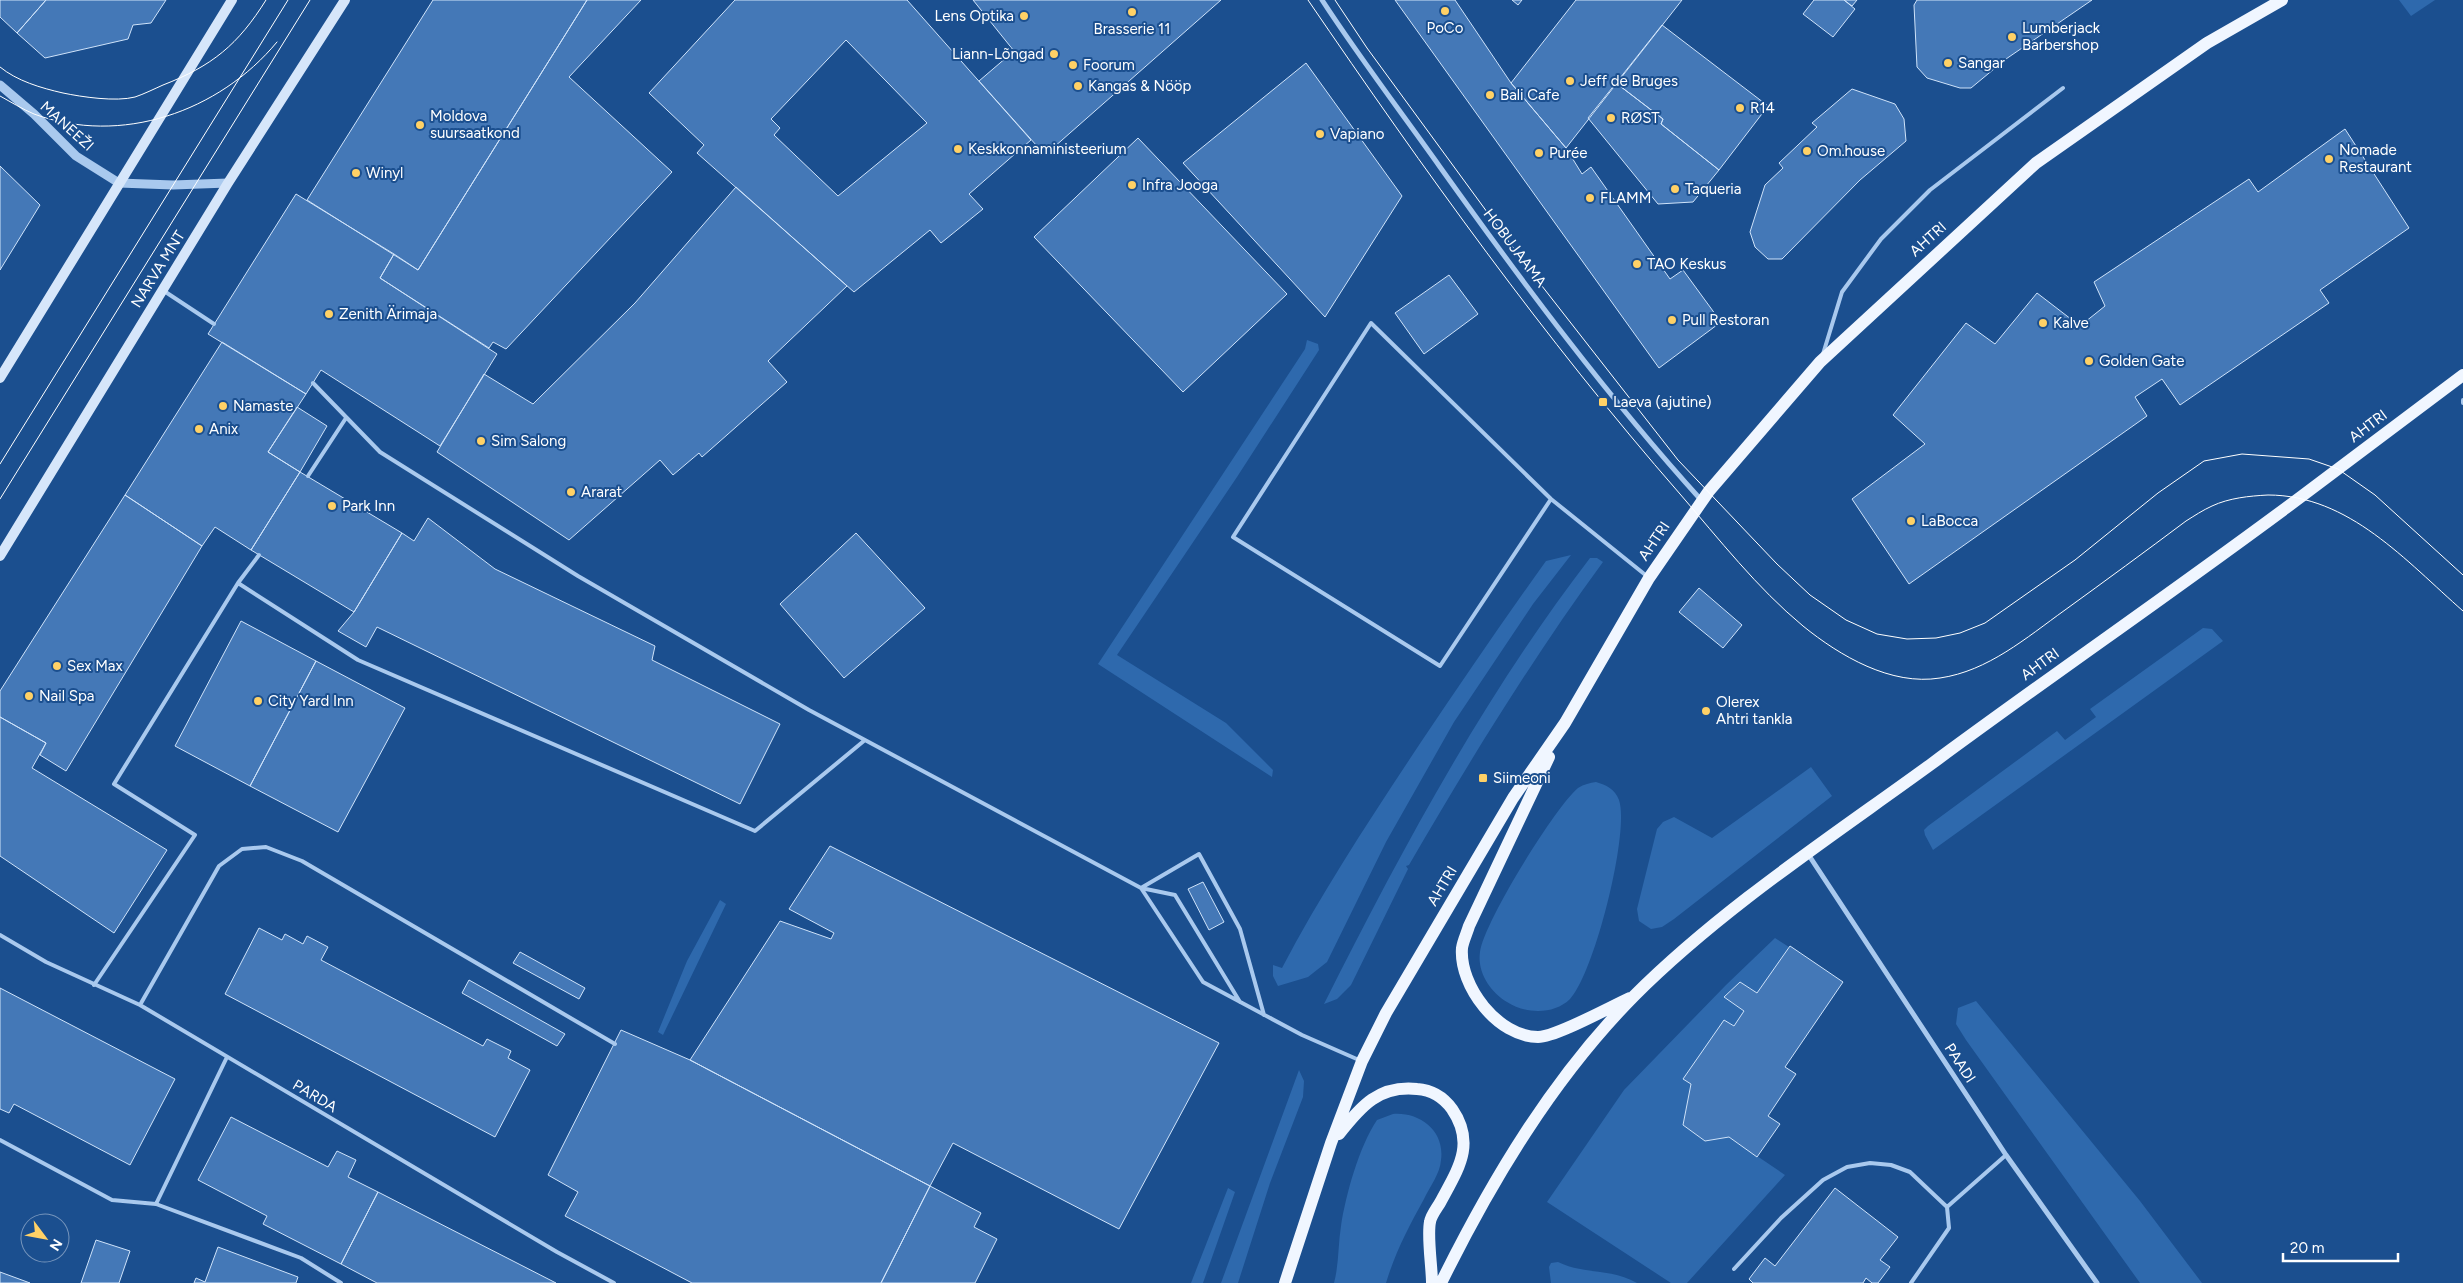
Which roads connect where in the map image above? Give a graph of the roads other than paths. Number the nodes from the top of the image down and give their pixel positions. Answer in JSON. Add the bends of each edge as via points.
{"nodes":[{"id":1,"x":232,"y":0,"type":"edge"},
{"id":2,"x":345,"y":0,"type":"edge"},
{"id":3,"x":1322,"y":0,"type":"edge"},
{"id":4,"x":2282,"y":0,"type":"edge"},
{"id":5,"x":0,"y":85,"type":"edge"},
{"id":6,"x":2063,"y":88,"type":"dead end"},
{"id":7,"x":119,"y":183,"type":"junction"},
{"id":8,"x":228,"y":183,"type":"junction"},
{"id":9,"x":163,"y":290,"type":"junction"},
{"id":10,"x":214,"y":324,"type":"dead end"},
{"id":11,"x":1820,"y":362,"type":"junction"},
{"id":12,"x":2463,"y":375,"type":"edge"},
{"id":13,"x":0,"y":378,"type":"edge"},
{"id":14,"x":312,"y":383,"type":"dead end"},
{"id":15,"x":346,"y":418,"type":"junction"},
{"id":16,"x":308,"y":476,"type":"dead end"},
{"id":17,"x":1551,"y":499,"type":"junction"},
{"id":18,"x":1702,"y":501,"type":"junction"},
{"id":19,"x":259,"y":555,"type":"dead end"},
{"id":20,"x":0,"y":556,"type":"edge"},
{"id":21,"x":1649,"y":578,"type":"junction"},
{"id":22,"x":238,"y":583,"type":"junction"},
{"id":23,"x":1565,"y":723,"type":"junction"},
{"id":24,"x":865,"y":740,"type":"junction"},
{"id":25,"x":1808,"y":854,"type":"junction"},
{"id":26,"x":1141,"y":888,"type":"junction"},
{"id":27,"x":0,"y":935,"type":"edge"},
{"id":28,"x":94,"y":985,"type":"junction"},
{"id":29,"x":1634,"y":997,"type":"junction"},
{"id":30,"x":1240,"y":1002,"type":"junction"},
{"id":31,"x":140,"y":1005,"type":"junction"},
{"id":32,"x":1264,"y":1015,"type":"junction"},
{"id":33,"x":615,"y":1044,"type":"dead end"},
{"id":34,"x":227,"y":1057,"type":"junction"},
{"id":35,"x":1362,"y":1061,"type":"junction"},
{"id":36,"x":0,"y":1140,"type":"edge"},
{"id":37,"x":1331,"y":1143,"type":"junction"},
{"id":38,"x":2006,"y":1155,"type":"junction"},
{"id":39,"x":156,"y":1204,"type":"junction"},
{"id":40,"x":1947,"y":1207,"type":"junction"},
{"id":41,"x":1734,"y":1269,"type":"dead end"},
{"id":42,"x":341,"y":1283,"type":"edge"},
{"id":43,"x":614,"y":1283,"type":"edge"},
{"id":44,"x":1285,"y":1283,"type":"edge"},
{"id":45,"x":1432,"y":1283,"type":"edge"},
{"id":46,"x":1441,"y":1283,"type":"edge"},
{"id":47,"x":1911,"y":1283,"type":"edge"},
{"id":48,"x":2097,"y":1283,"type":"edge"}],
"edges":[{"from":1,"to":7,"type":"main road"},
{"from":2,"to":8,"type":"main road","name":"NARVA MNT"},
{"from":3,"to":18,"type":"street","name":"HOBUJAAMA","via":[[1588,366]]},
{"from":4,"to":11,"type":"main road","name":"AHTRI","via":[[2207,43],[2036,163]]},
{"from":5,"to":7,"type":"street","name":"MANEEŽI","via":[[76,156]]},
{"from":6,"to":11,"type":"lane","via":[[1930,190],[1882,239],[1842,292]]},
{"from":7,"to":8,"type":"street"},
{"from":7,"to":13,"type":"main road"},
{"from":8,"to":9,"type":"main road","name":"NARVA MNT"},
{"from":9,"to":10,"type":"lane"},
{"from":9,"to":20,"type":"main road","name":"NARVA MNT"},
{"from":11,"to":18,"type":"main road","name":"AHTRI"},
{"from":12,"to":25,"type":"main road","name":"AHTRI","via":[[2300,498]]},
{"from":14,"to":15,"type":"lane"},
{"from":15,"to":16,"type":"lane"},
{"from":15,"to":24,"type":"lane","via":[[380,452],[570,571]]},
{"from":17,"to":17,"type":"lane","via":[[1371,323],[1233,537],[1440,666]]},
{"from":17,"to":21,"type":"lane"},
{"from":18,"to":21,"type":"main road","name":"AHTRI"},
{"from":19,"to":22,"type":"lane"},
{"from":21,"to":23,"type":"main road","name":"AHTRI"},
{"from":22,"to":24,"type":"lane","via":[[358,660],[755,831]]},
{"from":22,"to":28,"type":"lane","via":[[114,784],[195,835]]},
{"from":23,"to":29,"type":"main road","via":[[1469,926],[1462,948],[1465,972],[1474,994],[1488,1013],[1519,1032],[1538,1037]]},
{"from":23,"to":35,"type":"main road","name":"AHTRI","via":[[1513,798],[1386,1013]]},
{"from":24,"to":26,"type":"lane"},
{"from":25,"to":29,"type":"main road","name":"AHTRI","via":[[1718,922]]},
{"from":25,"to":38,"type":"street","name":"PAADI"},
{"from":26,"to":30,"type":"lane","via":[[1203,982]]},
{"from":26,"to":30,"type":"lane","via":[[1175,895]]},
{"from":26,"to":32,"type":"lane","via":[[1200,854],[1240,929]]},
{"from":27,"to":28,"type":"lane","name":"PARDA"},
{"from":28,"to":31,"type":"lane","name":"PARDA"},
{"from":29,"to":46,"type":"main road","name":"AHTRI","via":[[1588,1048],[1516,1144]]},
{"from":30,"to":32,"type":"lane"},
{"from":31,"to":33,"type":"lane","via":[[219,866],[242,849],[266,847],[302,861]]},
{"from":31,"to":34,"type":"lane","name":"PARDA"},
{"from":32,"to":35,"type":"lane"},
{"from":34,"to":39,"type":"lane"},
{"from":34,"to":43,"type":"lane","name":"PARDA"},
{"from":35,"to":37,"type":"main road","name":"AHTRI"},
{"from":36,"to":39,"type":"lane","via":[[112,1200]]},
{"from":37,"to":44,"type":"main road","name":"AHTRI"},
{"from":37,"to":45,"type":"main road","via":[[1359,1108],[1393,1088],[1422,1089],[1446,1100],[1459,1120],[1462,1162],[1430,1221]]},
{"from":38,"to":40,"type":"lane"},
{"from":38,"to":48,"type":"street","name":"PAADI"},
{"from":39,"to":42,"type":"lane","via":[[301,1258]]},
{"from":40,"to":41,"type":"lane","via":[[1910,1172],[1892,1165],[1870,1163],[1847,1167],[1823,1180],[1781,1218]]},
{"from":40,"to":47,"type":"lane","via":[[1949,1228]]}]}
